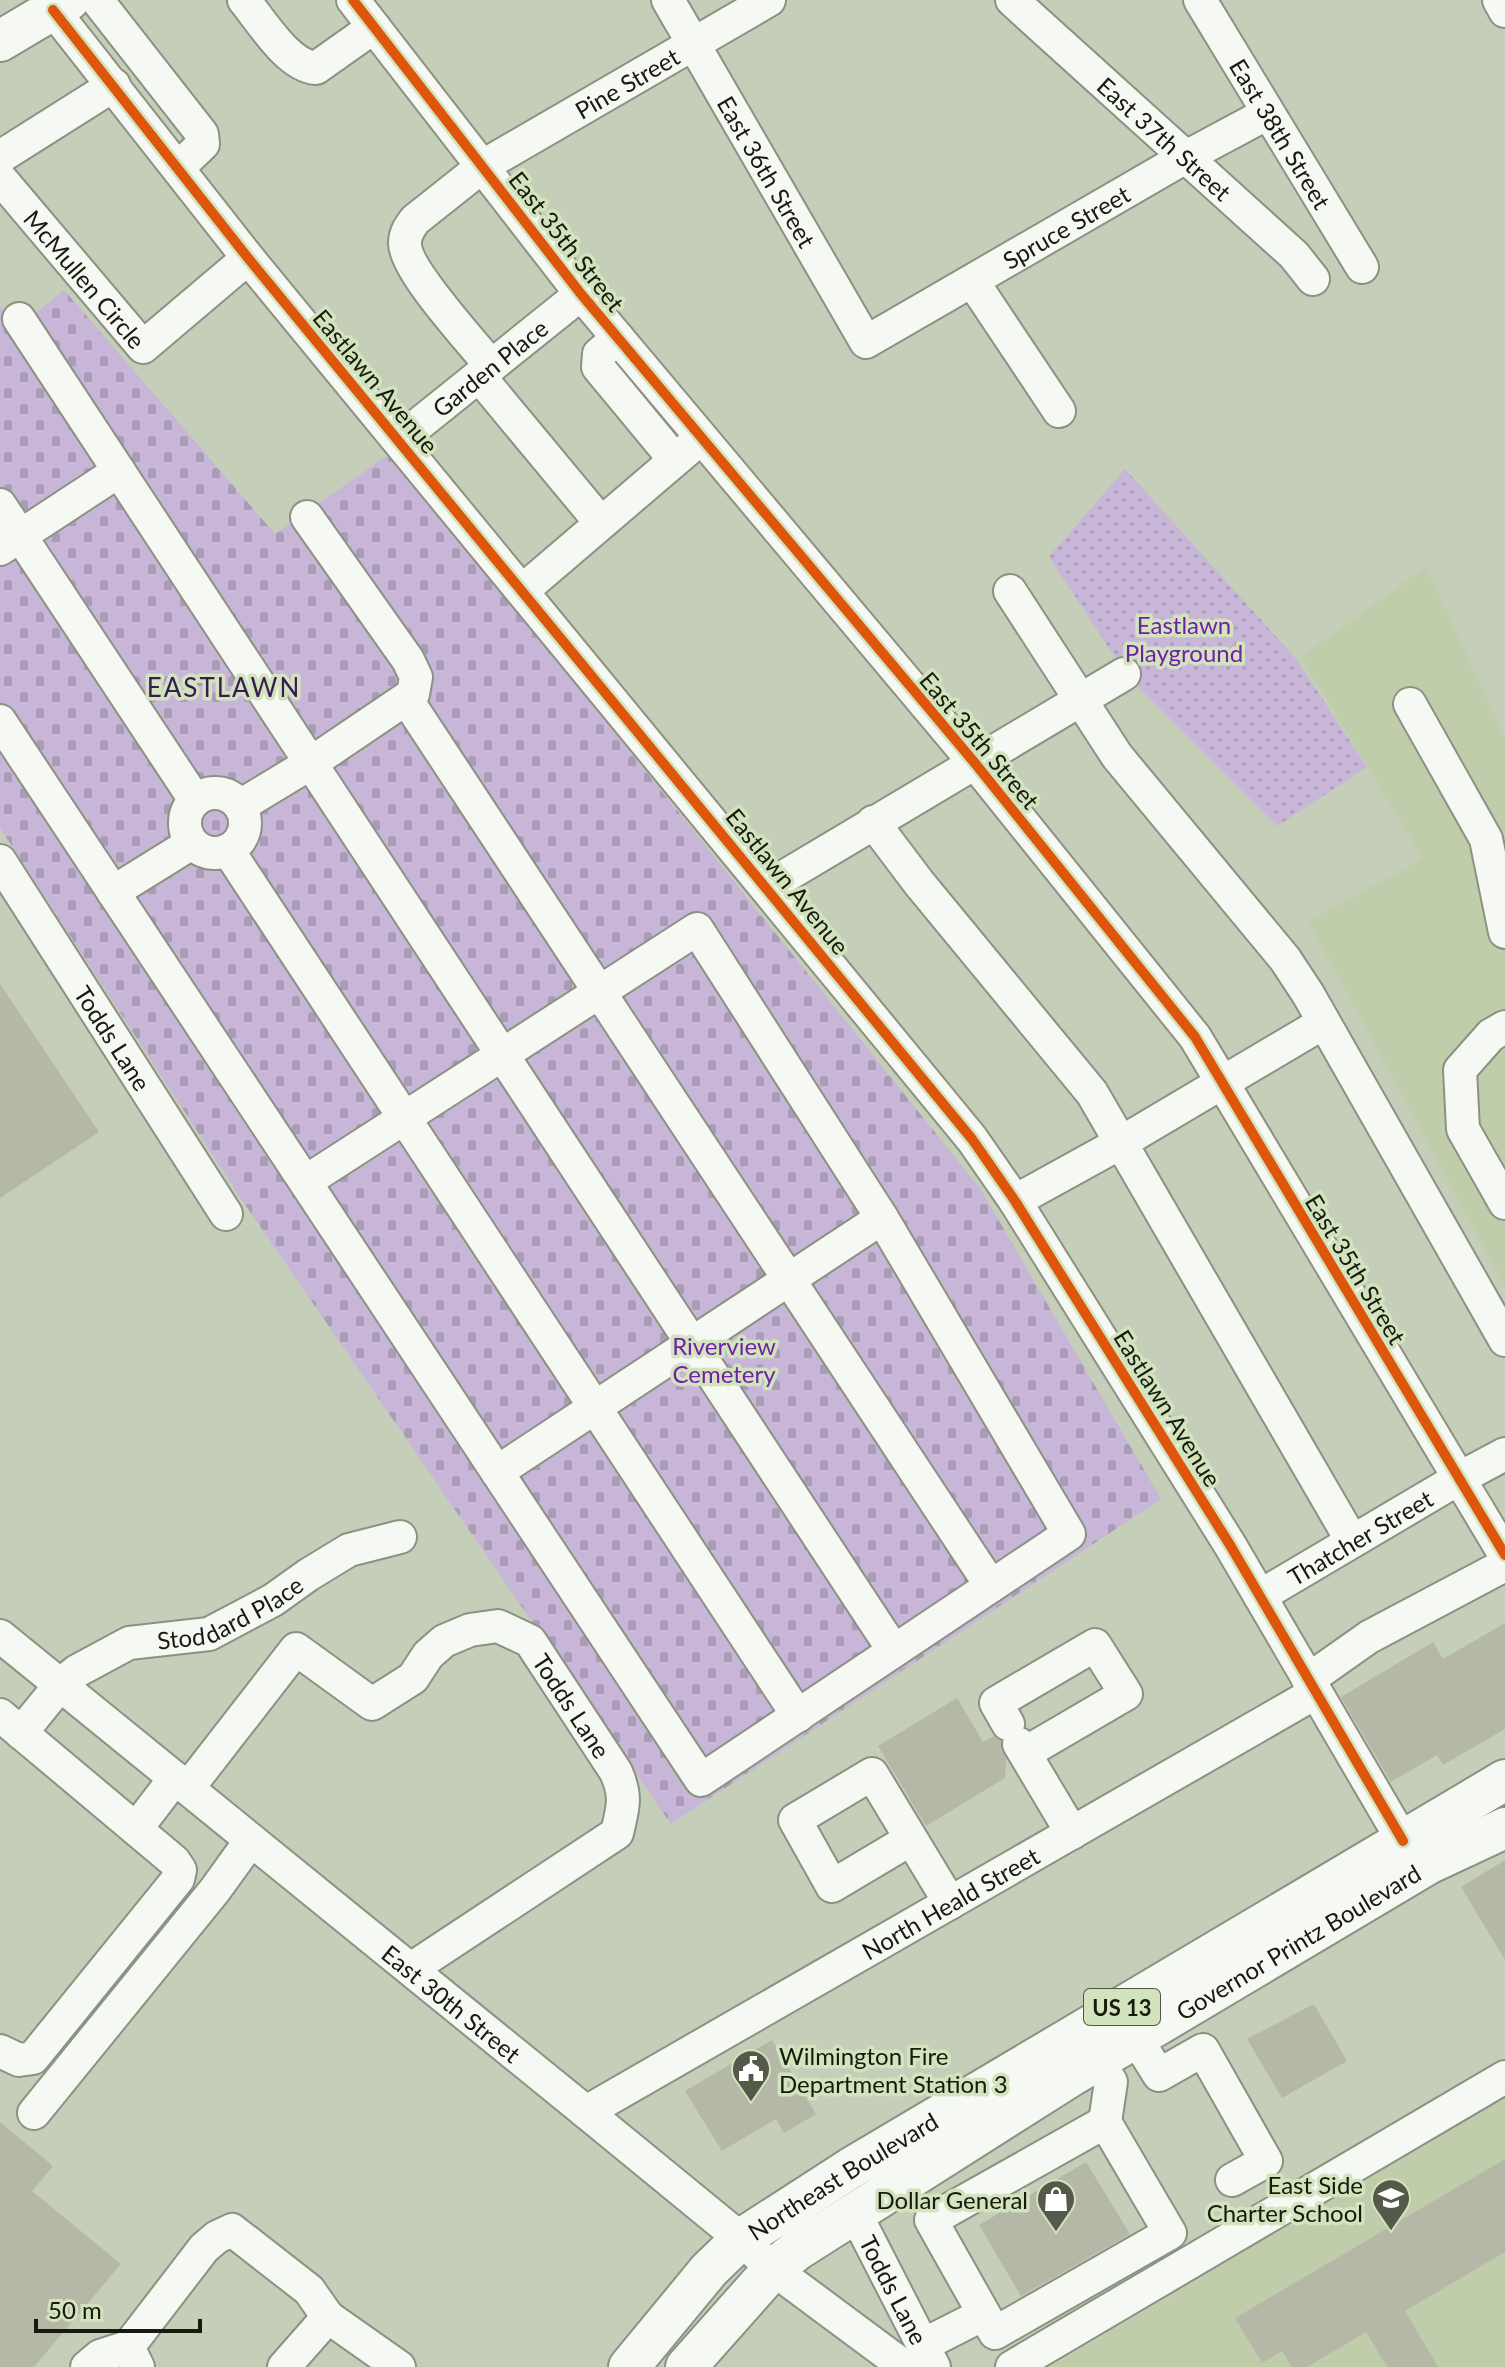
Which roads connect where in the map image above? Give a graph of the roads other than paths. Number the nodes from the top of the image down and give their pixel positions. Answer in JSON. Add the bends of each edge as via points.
{"nodes":[{"id":1,"x":244,"y":0,"type":"edge"},
{"id":2,"x":353,"y":0,"type":"edge"},
{"id":3,"x":668,"y":0,"type":"edge"},
{"id":4,"x":769,"y":0,"type":"edge"},
{"id":5,"x":1012,"y":0,"type":"edge"},
{"id":6,"x":1200,"y":0,"type":"edge"},
{"id":7,"x":1499,"y":0,"type":"edge"},
{"id":8,"x":61,"y":5,"type":"edge"},
{"id":9,"x":1505,"y":11,"type":"edge"},
{"id":10,"x":106,"y":12,"type":"edge"},
{"id":11,"x":374,"y":27,"type":"junction"},
{"id":12,"x":0,"y":41,"type":"edge"},
{"id":13,"x":695,"y":45,"type":"junction"},
{"id":14,"x":114,"y":85,"type":"junction"},
{"id":15,"x":1268,"y":113,"type":"junction"},
{"id":16,"x":0,"y":157,"type":"edge"},
{"id":17,"x":1184,"y":158,"type":"junction"},
{"id":18,"x":483,"y":166,"type":"junction"},
{"id":19,"x":178,"y":168,"type":"junction"},
{"id":20,"x":0,"y":178,"type":"edge"},
{"id":21,"x":248,"y":258,"type":"junction"},
{"id":22,"x":1362,"y":267,"type":"dead end"},
{"id":23,"x":1313,"y":279,"type":"dead end"},
{"id":24,"x":973,"y":282,"type":"junction"},
{"id":25,"x":581,"y":294,"type":"junction"},
{"id":26,"x":19,"y":319,"type":"dead end"},
{"id":27,"x":618,"y":338,"type":"junction"},
{"id":28,"x":866,"y":342,"type":"joint"},
{"id":29,"x":485,"y":371,"type":"junction"},
{"id":30,"x":1059,"y":411,"type":"dead end"},
{"id":31,"x":701,"y":438,"type":"junction"},
{"id":32,"x":399,"y":440,"type":"junction"},
{"id":33,"x":675,"y":460,"type":"junction"},
{"id":34,"x":119,"y":471,"type":"junction"},
{"id":35,"x":0,"y":505,"type":"edge"},
{"id":36,"x":307,"y":517,"type":"dead end"},
{"id":37,"x":601,"y":523,"type":"junction"},
{"id":38,"x":10,"y":542,"type":"edge"},
{"id":39,"x":522,"y":591,"type":"junction"},
{"id":40,"x":1010,"y":591,"type":"dead end"},
{"id":41,"x":1124,"y":674,"type":"dead end"},
{"id":42,"x":407,"y":700,"type":"junction"},
{"id":43,"x":1079,"y":700,"type":"junction"},
{"id":44,"x":1410,"y":704,"type":"dead end"},
{"id":45,"x":0,"y":721,"type":"edge"},
{"id":46,"x":974,"y":762,"type":"junction"},
{"id":47,"x":311,"y":763,"type":"junction"},
{"id":48,"x":195,"y":800,"type":"junction"},
{"id":49,"x":240,"y":806,"type":"junction"},
{"id":50,"x":873,"y":822,"type":"junction"},
{"id":51,"x":192,"y":843,"type":"junction"},
{"id":52,"x":228,"y":850,"type":"junction"},
{"id":53,"x":0,"y":861,"type":"edge"},
{"id":54,"x":767,"y":887,"type":"junction"},
{"id":55,"x":113,"y":892,"type":"junction"},
{"id":56,"x":1505,"y":932,"type":"edge"},
{"id":57,"x":600,"y":992,"type":"junction"},
{"id":58,"x":1323,"y":1023,"type":"junction"},
{"id":59,"x":1505,"y":1027,"type":"edge"},
{"id":60,"x":503,"y":1055,"type":"junction"},
{"id":61,"x":1222,"y":1082,"type":"junction"},
{"id":62,"x":404,"y":1118,"type":"junction"},
{"id":63,"x":1122,"y":1142,"type":"junction"},
{"id":64,"x":305,"y":1182,"type":"junction"},
{"id":65,"x":1015,"y":1201,"type":"junction"},
{"id":66,"x":1505,"y":1203,"type":"edge"},
{"id":67,"x":226,"y":1214,"type":"dead end"},
{"id":68,"x":882,"y":1218,"type":"junction"},
{"id":69,"x":789,"y":1279,"type":"junction"},
{"id":70,"x":1505,"y":1340,"type":"edge"},
{"id":71,"x":692,"y":1344,"type":"junction"},
{"id":72,"x":595,"y":1408,"type":"junction"},
{"id":73,"x":1505,"y":1454,"type":"edge"},
{"id":74,"x":497,"y":1472,"type":"junction"},
{"id":75,"x":1458,"y":1479,"type":"junction"},
{"id":76,"x":400,"y":1537,"type":"dead end"},
{"id":77,"x":1352,"y":1541,"type":"junction"},
{"id":78,"x":1505,"y":1555,"type":"edge"},
{"id":79,"x":1505,"y":1565,"type":"edge"},
{"id":80,"x":991,"y":1586,"type":"junction"},
{"id":81,"x":1260,"y":1596,"type":"junction"},
{"id":82,"x":0,"y":1636,"type":"edge"},
{"id":83,"x":894,"y":1651,"type":"junction"},
{"id":84,"x":60,"y":1685,"type":"junction"},
{"id":85,"x":1311,"y":1686,"type":"junction"},
{"id":86,"x":798,"y":1716,"type":"junction"},
{"id":87,"x":11,"y":1724,"type":"edge"},
{"id":88,"x":1018,"y":1740,"type":"dead end"},
{"id":89,"x":1505,"y":1780,"type":"edge"},
{"id":90,"x":181,"y":1783,"type":"junction"},
{"id":91,"x":1505,"y":1804,"type":"edge"},
{"id":92,"x":1505,"y":1828,"type":"edge"},
{"id":93,"x":136,"y":1829,"type":"junction"},
{"id":94,"x":1072,"y":1833,"type":"junction"},
{"id":95,"x":911,"y":1839,"type":"dead end"},
{"id":96,"x":251,"y":1840,"type":"junction"},
{"id":97,"x":1415,"y":1853,"type":"junction"},
{"id":98,"x":950,"y":1903,"type":"junction"},
{"id":99,"x":411,"y":1969,"type":"junction"},
{"id":100,"x":1171,"y":2017,"type":"junction"},
{"id":101,"x":1136,"y":2038,"type":"junction"},
{"id":102,"x":0,"y":2051,"type":"edge"},
{"id":103,"x":1195,"y":2055,"type":"junction"},
{"id":104,"x":1098,"y":2061,"type":"junction"},
{"id":105,"x":1505,"y":2077,"type":"edge"},
{"id":106,"x":586,"y":2112,"type":"junction"},
{"id":107,"x":34,"y":2113,"type":"dead end"},
{"id":108,"x":1105,"y":2122,"type":"junction"},
{"id":109,"x":946,"y":2156,"type":"junction"},
{"id":110,"x":970,"y":2198,"type":"junction"},
{"id":111,"x":855,"y":2213,"type":"junction"},
{"id":112,"x":1258,"y":2222,"type":"junction"},
{"id":113,"x":1170,"y":2233,"type":"junction"},
{"id":114,"x":741,"y":2239,"type":"junction"},
{"id":115,"x":1190,"y":2263,"type":"junction"},
{"id":116,"x":773,"y":2269,"type":"junction"},
{"id":117,"x":1085,"y":2282,"type":"junction"},
{"id":118,"x":1104,"y":2313,"type":"junction"},
{"id":119,"x":984,"y":2314,"type":"junction"},
{"id":120,"x":328,"y":2317,"type":"junction"},
{"id":121,"x":866,"y":2356,"type":"edge"},
{"id":122,"x":133,"y":2357,"type":"edge"},
{"id":123,"x":921,"y":2360,"type":"edge"},
{"id":124,"x":87,"y":2367,"type":"edge"},
{"id":125,"x":284,"y":2367,"type":"edge"},
{"id":126,"x":399,"y":2367,"type":"edge"},
{"id":127,"x":629,"y":2367,"type":"edge"},
{"id":128,"x":686,"y":2367,"type":"edge"},
{"id":129,"x":1012,"y":2367,"type":"edge"}],
"edges":[{"from":1,"to":11,"type":"street","via":[[292,59],[306,68],[316,68]]},
{"from":2,"to":11,"type":"street","name":"East 35th Street"},
{"from":3,"to":13,"type":"street","name":"East 36th Street"},
{"from":4,"to":13,"type":"street","name":"Pine Street"},
{"from":5,"to":17,"type":"street","name":"East 37th Street"},
{"from":6,"to":15,"type":"street","name":"East 38th Street"},
{"from":7,"to":9,"type":"street"},
{"from":8,"to":12,"type":"main road"},
{"from":8,"to":14,"type":"street","name":"Eastlawn Avenue"},
{"from":10,"to":19,"type":"street","via":[[202,134],[203,144]]},
{"from":11,"to":18,"type":"street","name":"East 35th Street"},
{"from":13,"to":18,"type":"street","name":"Pine Street"},
{"from":13,"to":28,"type":"street","name":"East 36th Street"},
{"from":14,"to":16,"type":"street"},
{"from":14,"to":19,"type":"street","name":"Eastlawn Avenue"},
{"from":15,"to":17,"type":"street","name":"Spruce Street"},
{"from":15,"to":22,"type":"street","name":"East 38th Street"},
{"from":17,"to":23,"type":"street","name":"East 37th Street","via":[[1294,255]]},
{"from":17,"to":24,"type":"street","name":"Spruce Street"},
{"from":18,"to":25,"type":"street","name":"East 35th Street"},
{"from":18,"to":29,"type":"street","name":"Pine Street","via":[[415,220],[405,244],[413,269]]},
{"from":19,"to":21,"type":"street","name":"Eastlawn Avenue"},
{"from":20,"to":21,"type":"street","name":"McMullen Circle","via":[[143,347]]},
{"from":21,"to":32,"type":"street","name":"Eastlawn Avenue"},
{"from":24,"to":28,"type":"street","name":"Spruce Street"},
{"from":24,"to":30,"type":"street"},
{"from":25,"to":27,"type":"street","name":"East 35th Street"},
{"from":25,"to":29,"type":"street","name":"Garden Place"},
{"from":26,"to":34,"type":"street"},
{"from":27,"to":31,"type":"street","name":"East 35th Street"},
{"from":27,"to":33,"type":"street","via":[[599,354],[598,367]]},
{"from":29,"to":32,"type":"street","name":"Garden Place"},
{"from":29,"to":37,"type":"street","name":"Pine Street"},
{"from":31,"to":33,"type":"street"},
{"from":31,"to":46,"type":"street","name":"East 35th Street"},
{"from":32,"to":39,"type":"street","name":"Eastlawn Avenue"},
{"from":33,"to":37,"type":"street"},
{"from":34,"to":38,"type":"street"},
{"from":34,"to":47,"type":"street"},
{"from":35,"to":38,"type":"street"},
{"from":36,"to":42,"type":"street","via":[[408,660],[416,677]]},
{"from":37,"to":39,"type":"street"},
{"from":38,"to":48,"type":"street"},
{"from":39,"to":54,"type":"street","name":"Eastlawn Avenue"},
{"from":40,"to":43,"type":"street"},
{"from":41,"to":43,"type":"street"},
{"from":42,"to":47,"type":"street"},
{"from":42,"to":57,"type":"street"},
{"from":43,"to":46,"type":"street"},
{"from":43,"to":58,"type":"street","via":[[1117,756],[1263,930]]},
{"from":44,"to":56,"type":"street","via":[[1486,839]]},
{"from":45,"to":55,"type":"street"},
{"from":46,"to":50,"type":"street"},
{"from":46,"to":61,"type":"street","name":"East 35th Street","via":[[1174,1009]]},
{"from":47,"to":49,"type":"street"},
{"from":47,"to":60,"type":"street"},
{"from":48,"to":49,"type":"street","via":[[214,792]]},
{"from":48,"to":51,"type":"street","via":[[184,826]]},
{"from":49,"to":52,"type":"street","via":[[245,826]]},
{"from":50,"to":54,"type":"street"},
{"from":50,"to":63,"type":"street","via":[[1083,1081]]},
{"from":51,"to":52,"type":"street","via":[[209,853]]},
{"from":51,"to":55,"type":"street"},
{"from":52,"to":62,"type":"street"},
{"from":53,"to":67,"type":"street","name":"Todds Lane"},
{"from":54,"to":65,"type":"street","name":"Eastlawn Avenue","via":[[972,1139]]},
{"from":55,"to":64,"type":"street"},
{"from":57,"to":60,"type":"street"},
{"from":57,"to":68,"type":"street","via":[[697,929]]},
{"from":57,"to":69,"type":"street"},
{"from":58,"to":61,"type":"street"},
{"from":58,"to":70,"type":"street"},
{"from":59,"to":66,"type":"street","via":[[1460,1070],[1463,1129]]},
{"from":60,"to":62,"type":"street"},
{"from":60,"to":71,"type":"street"},
{"from":61,"to":63,"type":"street"},
{"from":61,"to":75,"type":"street","name":"East 35th Street"},
{"from":62,"to":64,"type":"street"},
{"from":62,"to":72,"type":"street"},
{"from":63,"to":65,"type":"street"},
{"from":63,"to":77,"type":"street"},
{"from":64,"to":74,"type":"street"},
{"from":65,"to":81,"type":"street","name":"Eastlawn Avenue"},
{"from":68,"to":69,"type":"street"},
{"from":68,"to":80,"type":"street","via":[[1069,1534]]},
{"from":69,"to":71,"type":"street"},
{"from":69,"to":80,"type":"street"},
{"from":71,"to":72,"type":"street"},
{"from":71,"to":83,"type":"street"},
{"from":72,"to":74,"type":"street"},
{"from":72,"to":86,"type":"street"},
{"from":73,"to":75,"type":"street","name":"Thatcher Street"},
{"from":74,"to":86,"type":"street","via":[[701,1780]]},
{"from":75,"to":77,"type":"street","name":"Thatcher Street"},
{"from":75,"to":78,"type":"street","name":"East 35th Street"},
{"from":76,"to":84,"type":"street","name":"Stoddard Place","via":[[349,1550],[209,1634],[129,1643]]},
{"from":77,"to":81,"type":"street","name":"Thatcher Street"},
{"from":79,"to":85,"type":"street","name":"North Heald Street","via":[[1369,1637]]},
{"from":80,"to":83,"type":"street"},
{"from":81,"to":85,"type":"street","name":"Eastlawn Avenue"},
{"from":82,"to":84,"type":"street","name":"East 30th Street"},
{"from":83,"to":86,"type":"street"},
{"from":84,"to":87,"type":"street","name":"Stoddard Place"},
{"from":84,"to":90,"type":"street","name":"East 30th Street"},
{"from":85,"to":94,"type":"street","name":"North Heald Street"},
{"from":85,"to":97,"type":"street","name":"Eastlawn Avenue"},
{"from":87,"to":93,"type":"street"},
{"from":88,"to":94,"type":"street"},
{"from":89,"to":97,"type":"main road","name":"Northeast Boulevard","number":"US 13"},
{"from":90,"to":93,"type":"street"},
{"from":90,"to":96,"type":"street","name":"East 30th Street"},
{"from":90,"to":99,"type":"street","name":"Todds Lane","via":[[296,1649],[372,1704],[413,1678],[444,1641],[470,1630],[498,1626],[530,1641],[624,1789],[617,1833]]},
{"from":91,"to":97,"type":"main road","via":[[1445,1845]]},
{"from":92,"to":97,"type":"main road","name":"Governor Printz Boulevard","number":"US 13"},
{"from":93,"to":102,"type":"street","via":[[174,1861],[178,1879],[33,2058],[19,2060]]},
{"from":94,"to":98,"type":"street","name":"North Heald Street"},
{"from":95,"to":98,"type":"street"},
{"from":96,"to":99,"type":"street","name":"East 30th Street"},
{"from":96,"to":107,"type":"street"},
{"from":97,"to":100,"type":"main road","name":"Governor Printz Boulevard","number":"US 13"},
{"from":97,"to":114,"type":"main road","name":"Northeast Boulevard","number":"US 13","via":[[865,2160]]},
{"from":98,"to":106,"type":"street","name":"North Heald Street"},
{"from":99,"to":106,"type":"street","name":"East 30th Street"},
{"from":100,"to":101,"type":"main road","name":"Governor Printz Boulevard","number":"US 13"},
{"from":100,"to":103,"type":"street"},
{"from":101,"to":103,"type":"street","via":[[1159,2075]]},
{"from":101,"to":104,"type":"main road","name":"Governor Printz Boulevard","number":"US 13"},
{"from":103,"to":112,"type":"street","via":[[1203,2050],[1266,2161],[1224,2185]]},
{"from":104,"to":108,"type":"street","via":[[1111,2082]]},
{"from":104,"to":109,"type":"main road","name":"Governor Printz Boulevard","number":"US 13"},
{"from":105,"to":112,"type":"street"},
{"from":106,"to":114,"type":"street","name":"East 30th Street"},
{"from":108,"to":110,"type":"street"},
{"from":108,"to":113,"type":"street"},
{"from":109,"to":110,"type":"street"},
{"from":109,"to":111,"type":"main road","name":"Governor Printz Boulevard","number":"US 13"},
{"from":110,"to":119,"type":"street","via":[[931,2220]]},
{"from":111,"to":116,"type":"main road","name":"Governor Printz Boulevard","number":"US 13"},
{"from":111,"to":123,"type":"street","name":"Todds Lane"},
{"from":112,"to":115,"type":"street"},
{"from":113,"to":115,"type":"street"},
{"from":113,"to":117,"type":"street"},
{"from":114,"to":116,"type":"street","name":"East 30th Street"},
{"from":114,"to":127,"type":"main road","name":"Northeast Boulevard","number":"US 13"},
{"from":115,"to":118,"type":"street"},
{"from":116,"to":121,"type":"street","name":"East 30th Street"},
{"from":116,"to":128,"type":"main road","name":"Northeast Boulevard","number":"US 13"},
{"from":117,"to":118,"type":"street"},
{"from":117,"to":119,"type":"street","via":[[995,2333]]},
{"from":118,"to":129,"type":"street"},
{"from":119,"to":123,"type":"street"},
{"from":120,"to":122,"type":"street","via":[[309,2290],[232,2230],[204,2248]]},
{"from":120,"to":125,"type":"street"},
{"from":120,"to":126,"type":"street"},
{"from":121,"to":123,"type":"street","name":"East 30th Street"},
{"from":122,"to":124,"type":"street","via":[[100,2356]]}]}
